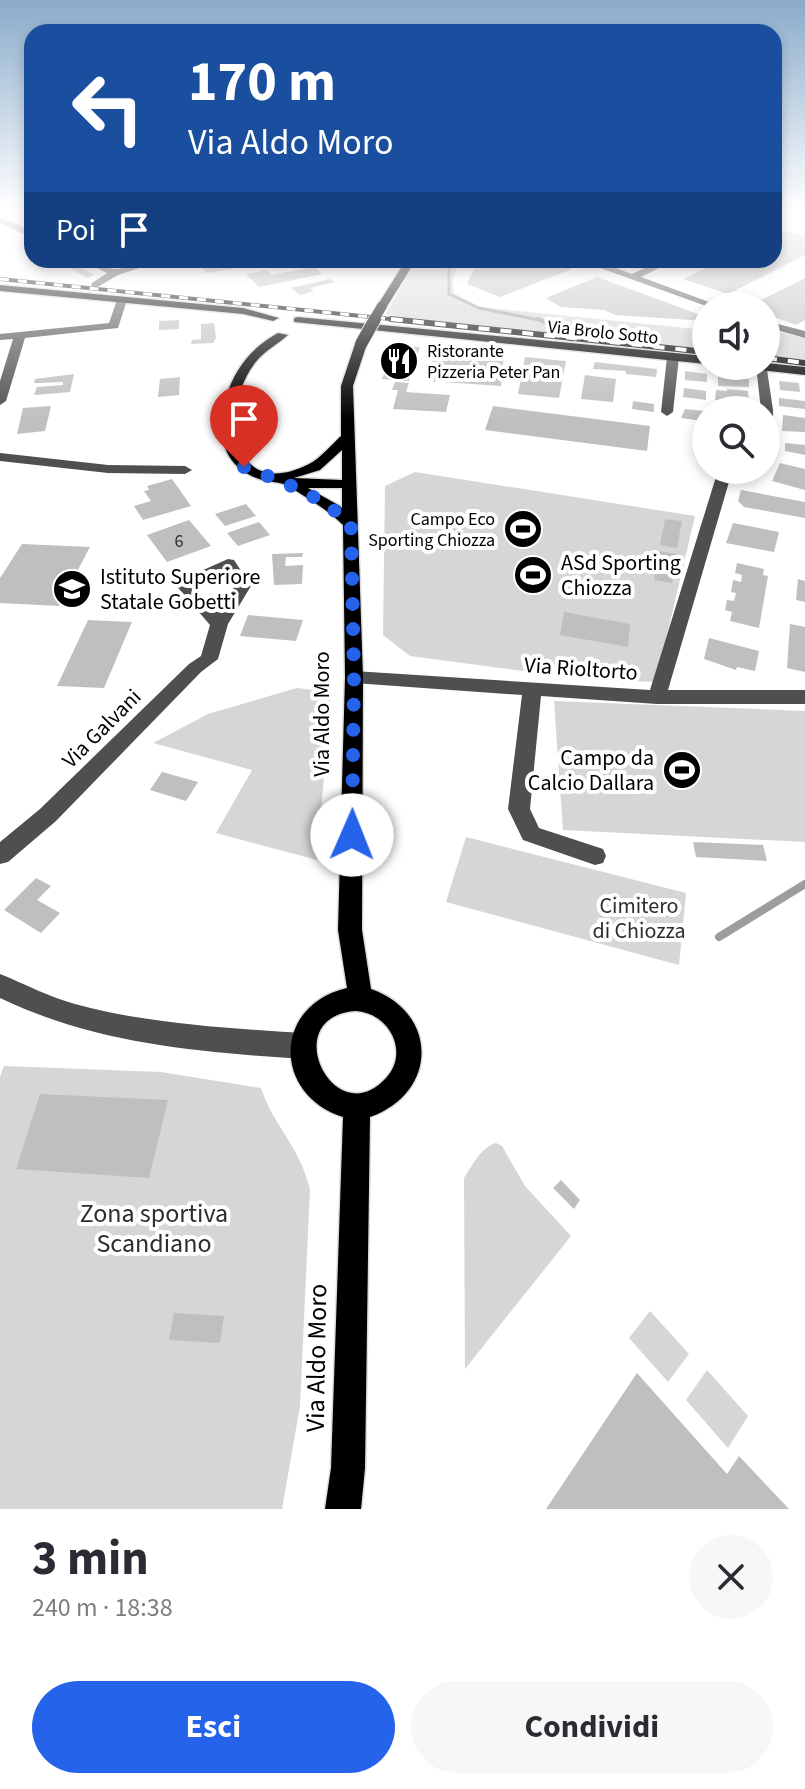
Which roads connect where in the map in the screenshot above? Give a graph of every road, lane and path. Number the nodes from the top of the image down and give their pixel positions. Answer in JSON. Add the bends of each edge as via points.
{"nodes":[{"id":1,"x":106,"y":278,"type":"edge"},
{"id":2,"x":399,"y":278,"type":"edge"},
{"id":3,"x":637,"y":278,"type":"edge"},
{"id":4,"x":96,"y":285,"type":"dead end"},
{"id":5,"x":0,"y":288,"type":"edge"},
{"id":6,"x":692,"y":298,"type":"edge"},
{"id":7,"x":122,"y":300,"type":"junction"},
{"id":8,"x":198,"y":307,"type":"junction"},
{"id":9,"x":273,"y":318,"type":"junction"},
{"id":10,"x":300,"y":324,"type":"junction"},
{"id":11,"x":261,"y":327,"type":"junction"},
{"id":12,"x":780,"y":328,"type":"edge"},
{"id":13,"x":20,"y":335,"type":"junction"},
{"id":14,"x":282,"y":335,"type":"junction"},
{"id":15,"x":805,"y":335,"type":"edge"},
{"id":16,"x":0,"y":337,"type":"edge"},
{"id":17,"x":255,"y":356,"type":"junction"},
{"id":18,"x":673,"y":357,"type":"junction"},
{"id":19,"x":692,"y":359,"type":"edge"},
{"id":20,"x":780,"y":368,"type":"edge"},
{"id":21,"x":805,"y":371,"type":"edge"},
{"id":22,"x":0,"y":401,"type":"edge"},
{"id":23,"x":667,"y":412,"type":"dead end"},
{"id":24,"x":349,"y":436,"type":"junction"},
{"id":25,"x":0,"y":457,"type":"edge"},
{"id":26,"x":185,"y":470,"type":"dead end"},
{"id":27,"x":277,"y":478,"type":"junction"},
{"id":28,"x":350,"y":484,"type":"junction"},
{"id":29,"x":721,"y":484,"type":"edge"},
{"id":30,"x":351,"y":525,"type":"junction"},
{"id":31,"x":219,"y":624,"type":"dead end"},
{"id":32,"x":354,"y":677,"type":"junction"},
{"id":33,"x":532,"y":690,"type":"junction"},
{"id":34,"x":657,"y":697,"type":"junction"},
{"id":35,"x":805,"y":697,"type":"edge"},
{"id":36,"x":0,"y":855,"type":"edge"},
{"id":37,"x":595,"y":856,"type":"dead end"},
{"id":38,"x":0,"y":986,"type":"edge"},
{"id":39,"x":358,"y":999,"type":"junction"},
{"id":40,"x":303,"y":1046,"type":"junction"},
{"id":41,"x":357,"y":1106,"type":"junction"},
{"id":42,"x":348,"y":1468,"type":"junction"},
{"id":43,"x":343,"y":1509,"type":"edge"},
{"id":44,"x":352,"y":1509,"type":"edge"}],
"edges":[{"from":1,"to":4,"type":"street"},
{"from":2,"to":24,"type":"main road","name":"Via Aldo Moro","bridge":true,"via":[[361,344],[347,386]]},
{"from":3,"to":6,"type":"street"},
{"from":5,"to":7,"type":"main road"},
{"from":7,"to":8,"type":"main road"},
{"from":7,"to":13,"type":"street","via":[[114,326]]},
{"from":8,"to":9,"type":"main road"},
{"from":8,"to":11,"type":"main road","via":[[234,314]]},
{"from":9,"to":10,"type":"main road"},
{"from":9,"to":11,"type":"main road"},
{"from":10,"to":14,"type":"main road"},
{"from":10,"to":18,"type":"main road","name":"Via Brolo Sotto","via":[[354,324]]},
{"from":11,"to":14,"type":"main road"},
{"from":11,"to":17,"type":"main road"},
{"from":12,"to":15,"type":"street"},
{"from":13,"to":16,"type":"street"},
{"from":13,"to":22,"type":"street"},
{"from":14,"to":17,"type":"main road"},
{"from":17,"to":27,"type":"main road","via":[[229,401],[228,437],[244,467]]},
{"from":18,"to":19,"type":"main road","name":"Via Brolo Sotto"},
{"from":18,"to":23,"type":"street"},
{"from":20,"to":21,"type":"main road"},
{"from":24,"to":27,"type":"main road","via":[[315,467]]},
{"from":24,"to":28,"type":"main road","name":"Via Aldo Moro"},
{"from":25,"to":26,"type":"street","via":[[108,469]]},
{"from":27,"to":28,"type":"main road"},
{"from":27,"to":30,"type":"main road","via":[[335,509]]},
{"from":28,"to":30,"type":"main road","name":"Via Aldo Moro"},
{"from":29,"to":34,"type":"street"},
{"from":30,"to":32,"type":"main road","name":"Via Aldo Moro"},
{"from":31,"to":36,"type":"street","name":"Via Galvani","via":[[209,659]]},
{"from":32,"to":33,"type":"street","name":"Via Rioltorto"},
{"from":32,"to":39,"type":"main road","name":"Via Aldo Moro","via":[[350,930]]},
{"from":33,"to":34,"type":"street","name":"Via Rioltorto"},
{"from":33,"to":37,"type":"street","via":[[519,809],[531,834]]},
{"from":34,"to":35,"type":"street","name":"Via Rioltorto"},
{"from":38,"to":40,"type":"street","via":[[50,1010],[109,1026]]},
{"from":39,"to":40,"type":"main road","via":[[327,1009],[311,1025]]},
{"from":39,"to":41,"type":"main road","via":[[397,1016],[405,1028],[409,1057],[386,1096]]},
{"from":40,"to":41,"type":"main road","via":[[312,1083],[331,1100]]},
{"from":41,"to":42,"type":"main road","name":"Via Aldo Moro"},
{"from":42,"to":43,"type":"main road","name":"Via Aldo Moro"},
{"from":42,"to":44,"type":"main road","name":"Via Aldo Moro"}]}
